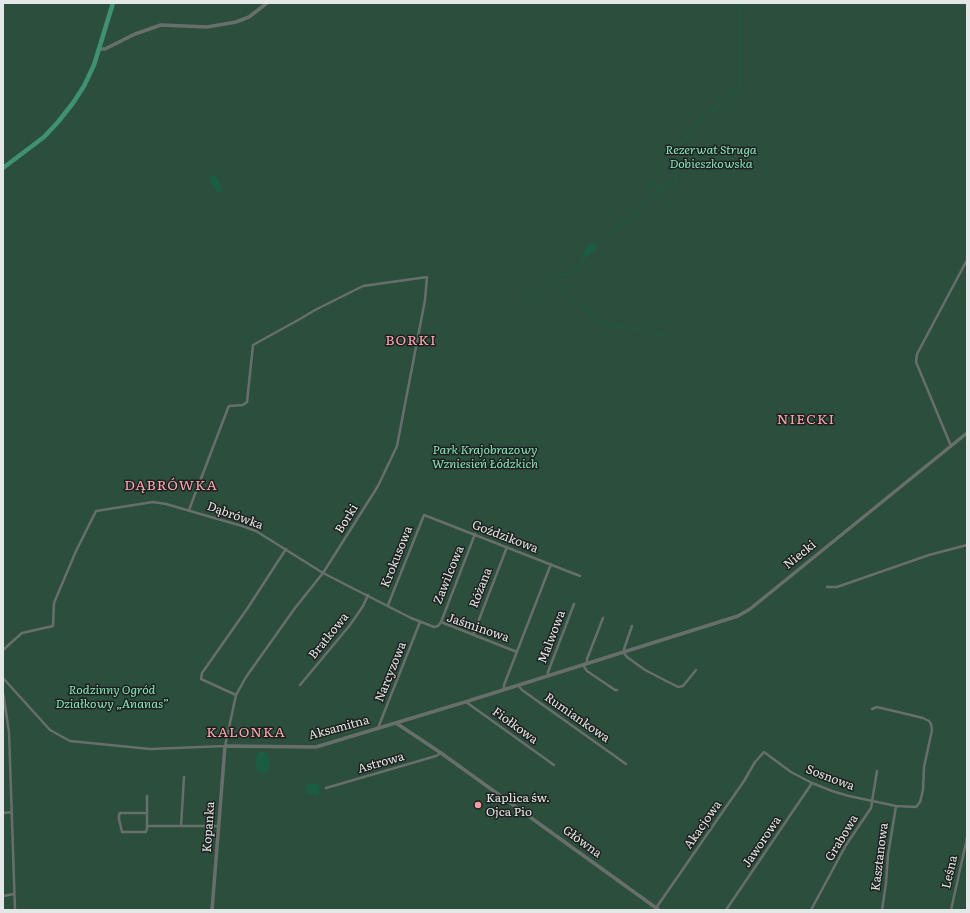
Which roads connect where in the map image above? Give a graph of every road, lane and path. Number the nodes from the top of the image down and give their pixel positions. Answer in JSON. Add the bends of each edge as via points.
{"nodes":[{"id":1,"x":113,"y":3,"type":"edge"},
{"id":2,"x":267,"y":3,"type":"edge"},
{"id":3,"x":100,"y":49,"type":"junction"},
{"id":4,"x":3,"y":168,"type":"edge"},
{"id":5,"x":967,"y":260,"type":"edge"},
{"id":6,"x":967,"y":433,"type":"edge"},
{"id":7,"x":951,"y":447,"type":"junction"},
{"id":8,"x":189,"y":510,"type":"junction"},
{"id":9,"x":424,"y":515,"type":"joint"},
{"id":10,"x":475,"y":534,"type":"junction"},
{"id":11,"x":967,"y":545,"type":"edge"},
{"id":12,"x":507,"y":547,"type":"junction"},
{"id":13,"x":286,"y":549,"type":"junction"},
{"id":14,"x":551,"y":564,"type":"junction"},
{"id":15,"x":323,"y":574,"type":"junction"},
{"id":16,"x":580,"y":576,"type":"dead end"},
{"id":17,"x":827,"y":587,"type":"dead end"},
{"id":18,"x":368,"y":595,"type":"junction"},
{"id":19,"x":574,"y":604,"type":"dead end"},
{"id":20,"x":388,"y":605,"type":"junction"},
{"id":21,"x":603,"y":618,"type":"dead end"},
{"id":22,"x":420,"y":622,"type":"junction"},
{"id":23,"x":440,"y":622,"type":"junction"},
{"id":24,"x":632,"y":626,"type":"dead end"},
{"id":25,"x":473,"y":635,"type":"junction"},
{"id":26,"x":3,"y":650,"type":"edge"},
{"id":27,"x":517,"y":652,"type":"junction"},
{"id":28,"x":624,"y":652,"type":"junction"},
{"id":29,"x":585,"y":664,"type":"junction"},
{"id":30,"x":696,"y":670,"type":"dead end"},
{"id":31,"x":548,"y":676,"type":"junction"},
{"id":32,"x":3,"y":678,"type":"edge"},
{"id":33,"x":300,"y":685,"type":"dead end"},
{"id":34,"x":518,"y":685,"type":"junction"},
{"id":35,"x":504,"y":690,"type":"junction"},
{"id":36,"x":617,"y":690,"type":"dead end"},
{"id":37,"x":3,"y":693,"type":"edge"},
{"id":38,"x":236,"y":695,"type":"junction"},
{"id":39,"x":465,"y":702,"type":"junction"},
{"id":40,"x":872,"y":709,"type":"dead end"},
{"id":41,"x":396,"y":723,"type":"junction"},
{"id":42,"x":378,"y":728,"type":"junction"},
{"id":43,"x":224,"y":746,"type":"junction"},
{"id":44,"x":764,"y":752,"type":"joint"},
{"id":45,"x":441,"y":753,"type":"junction"},
{"id":46,"x":626,"y":764,"type":"dead end"},
{"id":47,"x":554,"y":765,"type":"dead end"},
{"id":48,"x":877,"y":770,"type":"dead end"},
{"id":49,"x":184,"y":777,"type":"dead end"},
{"id":50,"x":812,"y":783,"type":"junction"},
{"id":51,"x":326,"y":788,"type":"dead end"},
{"id":52,"x":147,"y":796,"type":"dead end"},
{"id":53,"x":873,"y":801,"type":"junction"},
{"id":54,"x":896,"y":806,"type":"junction"},
{"id":55,"x":12,"y":812,"type":"junction"},
{"id":56,"x":3,"y":813,"type":"edge"},
{"id":57,"x":147,"y":813,"type":"junction"},
{"id":58,"x":147,"y":826,"type":"junction"},
{"id":59,"x":181,"y":826,"type":"junction"},
{"id":60,"x":219,"y":826,"type":"junction"},
{"id":61,"x":967,"y":838,"type":"edge"},
{"id":62,"x":14,"y":894,"type":"junction"},
{"id":63,"x":3,"y":896,"type":"edge"},
{"id":64,"x":657,"y":909,"type":"edge"},
{"id":65,"x":15,"y":910,"type":"edge"},
{"id":66,"x":212,"y":910,"type":"edge"},
{"id":67,"x":726,"y":910,"type":"edge"},
{"id":68,"x":811,"y":910,"type":"edge"},
{"id":69,"x":882,"y":910,"type":"edge"},
{"id":70,"x":951,"y":910,"type":"edge"}],
"edges":[{"from":1,"to":3,"type":"main road"},
{"from":2,"to":3,"type":"street","via":[[249,17],[236,22],[207,27],[161,25]]},
{"from":3,"to":4,"type":"main road","via":[[87,81],[62,117],[38,142]]},
{"from":5,"to":7,"type":"street","via":[[917,354],[916,362]]},
{"from":6,"to":7,"type":"street","name":"Niecki"},
{"from":7,"to":28,"type":"street","name":"Niecki","via":[[742,615]]},
{"from":8,"to":13,"type":"street","name":"Dąbrówka","via":[[256,531]]},
{"from":8,"to":15,"type":"street","name":"Borki","via":[[229,406],[243,405],[247,402],[253,345],[363,286],[427,277],[425,300],[397,446],[378,486]]},
{"from":8,"to":26,"type":"street","name":"Dąbrówka","via":[[153,502],[96,511],[55,601],[53,626],[22,633]]},
{"from":9,"to":10,"type":"street","name":"Goździkowa"},
{"from":9,"to":20,"type":"street","name":"Krokusowa"},
{"from":10,"to":12,"type":"street","name":"Goździkowa"},
{"from":10,"to":23,"type":"street","name":"Zawilcowa"},
{"from":11,"to":17,"type":"street","via":[[929,555],[837,587]]},
{"from":12,"to":14,"type":"street","name":"Goździkowa"},
{"from":12,"to":25,"type":"street","name":"Różana"},
{"from":13,"to":15,"type":"street","name":"Dąbrówka"},
{"from":13,"to":38,"type":"street","via":[[202,673],[201,679]]},
{"from":14,"to":16,"type":"street","name":"Goździkowa"},
{"from":14,"to":27,"type":"street"},
{"from":15,"to":18,"type":"street","name":"Dąbrówka"},
{"from":15,"to":38,"type":"street","name":"Borki","via":[[259,658]]},
{"from":18,"to":20,"type":"street","name":"Jaśminowa"},
{"from":18,"to":33,"type":"street","name":"Bratkowa","via":[[350,625]]},
{"from":19,"to":31,"type":"street","name":"Malwowa"},
{"from":20,"to":22,"type":"street","name":"Jaśminowa"},
{"from":21,"to":29,"type":"street"},
{"from":22,"to":23,"type":"street","name":"Jaśminowa","via":[[434,627]]},
{"from":22,"to":42,"type":"street","name":"Narcyzowa"},
{"from":23,"to":25,"type":"street","name":"Jaśminowa"},
{"from":24,"to":28,"type":"street"},
{"from":25,"to":27,"type":"street","name":"Jaśminowa"},
{"from":27,"to":35,"type":"street"},
{"from":28,"to":29,"type":"street","name":"Aksamitna"},
{"from":28,"to":30,"type":"street","via":[[645,670],[678,687],[683,686]]},
{"from":29,"to":31,"type":"street","name":"Aksamitna"},
{"from":29,"to":36,"type":"street","via":[[587,671]]},
{"from":31,"to":34,"type":"street","name":"Aksamitna"},
{"from":32,"to":43,"type":"street","name":"Aksamitna","via":[[50,730],[72,742],[150,749]]},
{"from":34,"to":35,"type":"street","name":"Aksamitna"},
{"from":34,"to":46,"type":"street","name":"Rumiankowa"},
{"from":35,"to":39,"type":"street","name":"Aksamitna"},
{"from":37,"to":55,"type":"street","via":[[9,732]]},
{"from":38,"to":43,"type":"street","name":"Borki"},
{"from":39,"to":41,"type":"street","name":"Aksamitna"},
{"from":39,"to":47,"type":"street","name":"Fiołkowa"},
{"from":40,"to":54,"type":"street","via":[[877,707],[928,720],[932,724],[924,762],[920,802],[916,807]]},
{"from":41,"to":42,"type":"street","name":"Aksamitna"},
{"from":41,"to":45,"type":"street","name":"Główna"},
{"from":42,"to":43,"type":"street","name":"Aksamitna","via":[[314,747]]},
{"from":43,"to":60,"type":"street","name":"Kopanka"},
{"from":44,"to":50,"type":"street","name":"Sosnowa","via":[[791,772]]},
{"from":44,"to":64,"type":"street","name":"Akacjowa"},
{"from":45,"to":51,"type":"street","name":"Astrowa"},
{"from":45,"to":64,"type":"street","name":"Główna"},
{"from":48,"to":53,"type":"street","name":"Grabowa"},
{"from":49,"to":59,"type":"street"},
{"from":50,"to":53,"type":"street","name":"Sosnowa"},
{"from":50,"to":67,"type":"street","name":"Jaworowa"},
{"from":52,"to":57,"type":"street"},
{"from":53,"to":54,"type":"street"},
{"from":53,"to":68,"type":"street","name":"Grabowa"},
{"from":54,"to":69,"type":"street","name":"Kasztanowa"},
{"from":55,"to":56,"type":"street"},
{"from":55,"to":62,"type":"street"},
{"from":57,"to":58,"type":"street"},
{"from":57,"to":58,"type":"street","via":[[119,815],[122,832],[146,832]]},
{"from":58,"to":59,"type":"street"},
{"from":59,"to":60,"type":"street"},
{"from":60,"to":66,"type":"street","name":"Kopanka"},
{"from":61,"to":70,"type":"street","name":"Leśna"},
{"from":62,"to":63,"type":"street"},
{"from":62,"to":65,"type":"street"}]}
